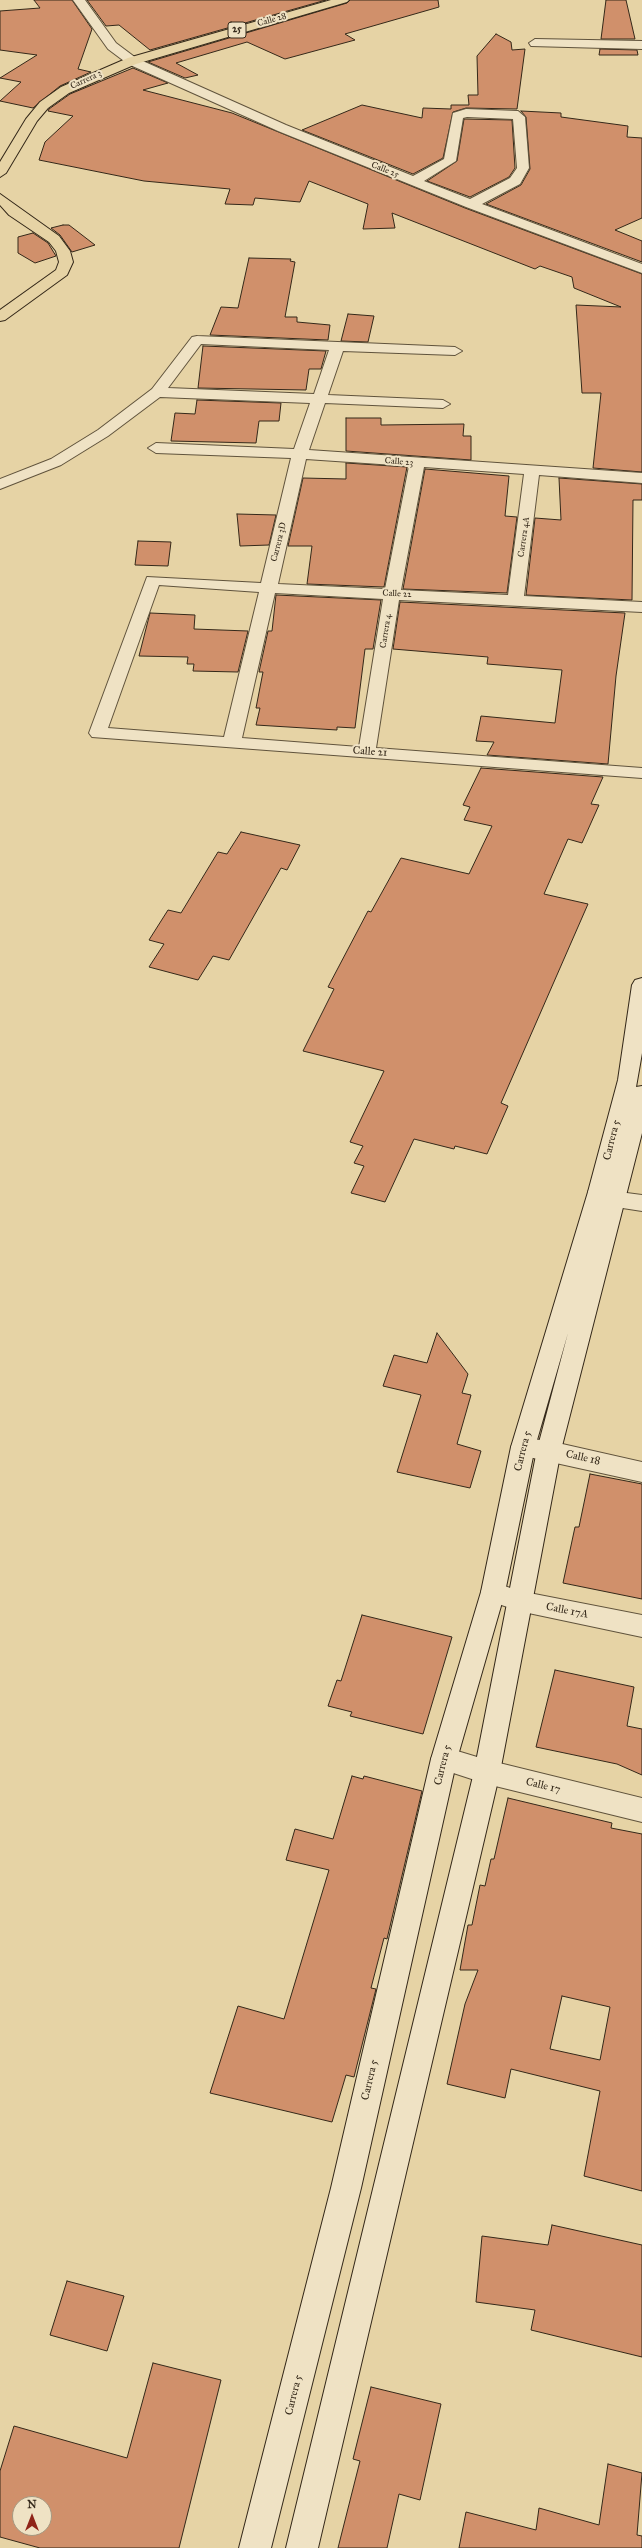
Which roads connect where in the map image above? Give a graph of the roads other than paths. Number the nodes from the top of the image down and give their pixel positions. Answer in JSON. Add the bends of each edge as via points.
{"nodes":[{"id":1,"x":79,"y":0,"type":"edge"},
{"id":2,"x":343,"y":0,"type":"edge"},
{"id":3,"x":535,"y":44,"type":"dead end"},
{"id":4,"x":642,"y":45,"type":"edge"},
{"id":5,"x":132,"y":61,"type":"junction"},
{"id":6,"x":0,"y":173,"type":"edge"},
{"id":7,"x":414,"y":181,"type":"junction"},
{"id":8,"x":0,"y":198,"type":"edge"},
{"id":9,"x":471,"y":204,"type":"junction"},
{"id":10,"x":642,"y":269,"type":"edge"},
{"id":11,"x":0,"y":316,"type":"edge"},
{"id":12,"x":338,"y":345,"type":"junction"},
{"id":13,"x":455,"y":351,"type":"dead end"},
{"id":14,"x":157,"y":392,"type":"junction"},
{"id":15,"x":321,"y":398,"type":"junction"},
{"id":16,"x":443,"y":404,"type":"dead end"},
{"id":17,"x":156,"y":448,"type":"dead end"},
{"id":18,"x":300,"y":454,"type":"junction"},
{"id":19,"x":417,"y":464,"type":"junction"},
{"id":20,"x":532,"y":472,"type":"junction"},
{"id":21,"x":642,"y":478,"type":"edge"},
{"id":22,"x":0,"y":484,"type":"edge"},
{"id":23,"x":267,"y":588,"type":"junction"},
{"id":24,"x":392,"y":594,"type":"junction"},
{"id":25,"x":515,"y":602,"type":"junction"},
{"id":26,"x":642,"y":607,"type":"edge"},
{"id":27,"x":98,"y":733,"type":"joint"},
{"id":28,"x":232,"y":742,"type":"junction"},
{"id":29,"x":367,"y":751,"type":"junction"},
{"id":30,"x":642,"y":773,"type":"edge"},
{"id":31,"x":642,"y":985,"type":"edge"},
{"id":32,"x":642,"y":1093,"type":"edge"},
{"id":33,"x":607,"y":1196,"type":"junction"},
{"id":34,"x":642,"y":1203,"type":"edge"},
{"id":35,"x":523,"y":1447,"type":"junction"},
{"id":36,"x":549,"y":1450,"type":"junction"},
{"id":37,"x":642,"y":1472,"type":"edge"},
{"id":38,"x":494,"y":1592,"type":"junction"},
{"id":39,"x":518,"y":1601,"type":"junction"},
{"id":40,"x":642,"y":1626,"type":"edge"},
{"id":41,"x":444,"y":1759,"type":"junction"},
{"id":42,"x":487,"y":1772,"type":"junction"},
{"id":43,"x":642,"y":1810,"type":"edge"},
{"id":44,"x":255,"y":2548,"type":"edge"},
{"id":45,"x":302,"y":2548,"type":"edge"}],
"edges":[{"from":1,"to":5,"type":"street","via":[[112,46]]},
{"from":2,"to":5,"type":"main road","name":"Calle 28","number":"25"},
{"from":3,"to":4,"type":"street"},
{"from":5,"to":6,"type":"main road","name":"Carrera 3","number":"25","via":[[65,90],[44,105],[32,119]]},
{"from":5,"to":7,"type":"street","name":"Calle 25","via":[[282,128]]},
{"from":7,"to":9,"type":"street","name":"Calle 25"},
{"from":7,"to":9,"type":"street","via":[[450,161],[457,116],[466,113],[514,114],[519,117],[523,168],[520,175],[515,181]]},
{"from":8,"to":11,"type":"main road","via":[[14,212],[54,239],[63,251],[66,262],[62,272]]},
{"from":9,"to":10,"type":"street","name":"Calle 25"},
{"from":12,"to":13,"type":"street"},
{"from":12,"to":14,"type":"street","via":[[197,340]]},
{"from":12,"to":15,"type":"street","name":"Carrera 3D"},
{"from":14,"to":15,"type":"street"},
{"from":14,"to":22,"type":"street","via":[[103,433],[56,462]]},
{"from":15,"to":16,"type":"street"},
{"from":15,"to":18,"type":"street","name":"Carrera 3D"},
{"from":17,"to":18,"type":"street","name":"Calle 23"},
{"from":18,"to":19,"type":"street","name":"Calle 23"},
{"from":18,"to":23,"type":"street","name":"Carrera 3D"},
{"from":19,"to":20,"type":"street","name":"Calle 23"},
{"from":19,"to":24,"type":"street","name":"Carrera 4"},
{"from":20,"to":21,"type":"street","name":"Calle 23"},
{"from":20,"to":25,"type":"street","name":"Carrera 4A"},
{"from":23,"to":24,"type":"street","name":"Calle 22"},
{"from":23,"to":27,"type":"street","name":"Calle 22","via":[[153,580]]},
{"from":23,"to":28,"type":"street","name":"Carrera 3D"},
{"from":24,"to":25,"type":"street","name":"Calle 22"},
{"from":24,"to":29,"type":"street","name":"Carrera 4"},
{"from":25,"to":26,"type":"street","name":"Calle 22"},
{"from":27,"to":28,"type":"street","name":"Calle 21"},
{"from":28,"to":29,"type":"street","name":"Calle 21"},
{"from":29,"to":30,"type":"street","name":"Calle 21"},
{"from":31,"to":33,"type":"street","name":"Carrera 5"},
{"from":32,"to":33,"type":"street","name":"Carrera 5"},
{"from":33,"to":34,"type":"street"},
{"from":33,"to":35,"type":"street","name":"Carrera 5"},
{"from":33,"to":36,"type":"street","name":"Carrera 5"},
{"from":35,"to":36,"type":"street","name":"Calle 18"},
{"from":35,"to":38,"type":"street","name":"Carrera 5"},
{"from":36,"to":37,"type":"street","name":"Calle 18"},
{"from":36,"to":39,"type":"street","name":"Carrera 5"},
{"from":38,"to":39,"type":"street","name":"Calle 17A"},
{"from":38,"to":41,"type":"street","name":"Carrera 5"},
{"from":39,"to":40,"type":"street","name":"Calle 17A"},
{"from":39,"to":42,"type":"street","name":"Carrera 5"},
{"from":41,"to":42,"type":"street","name":"Calle 17"},
{"from":41,"to":44,"type":"street","name":"Carrera 5","via":[[346,2188]]},
{"from":42,"to":43,"type":"street","name":"Calle 17"},
{"from":42,"to":45,"type":"street","name":"Carrera 5"}]}
